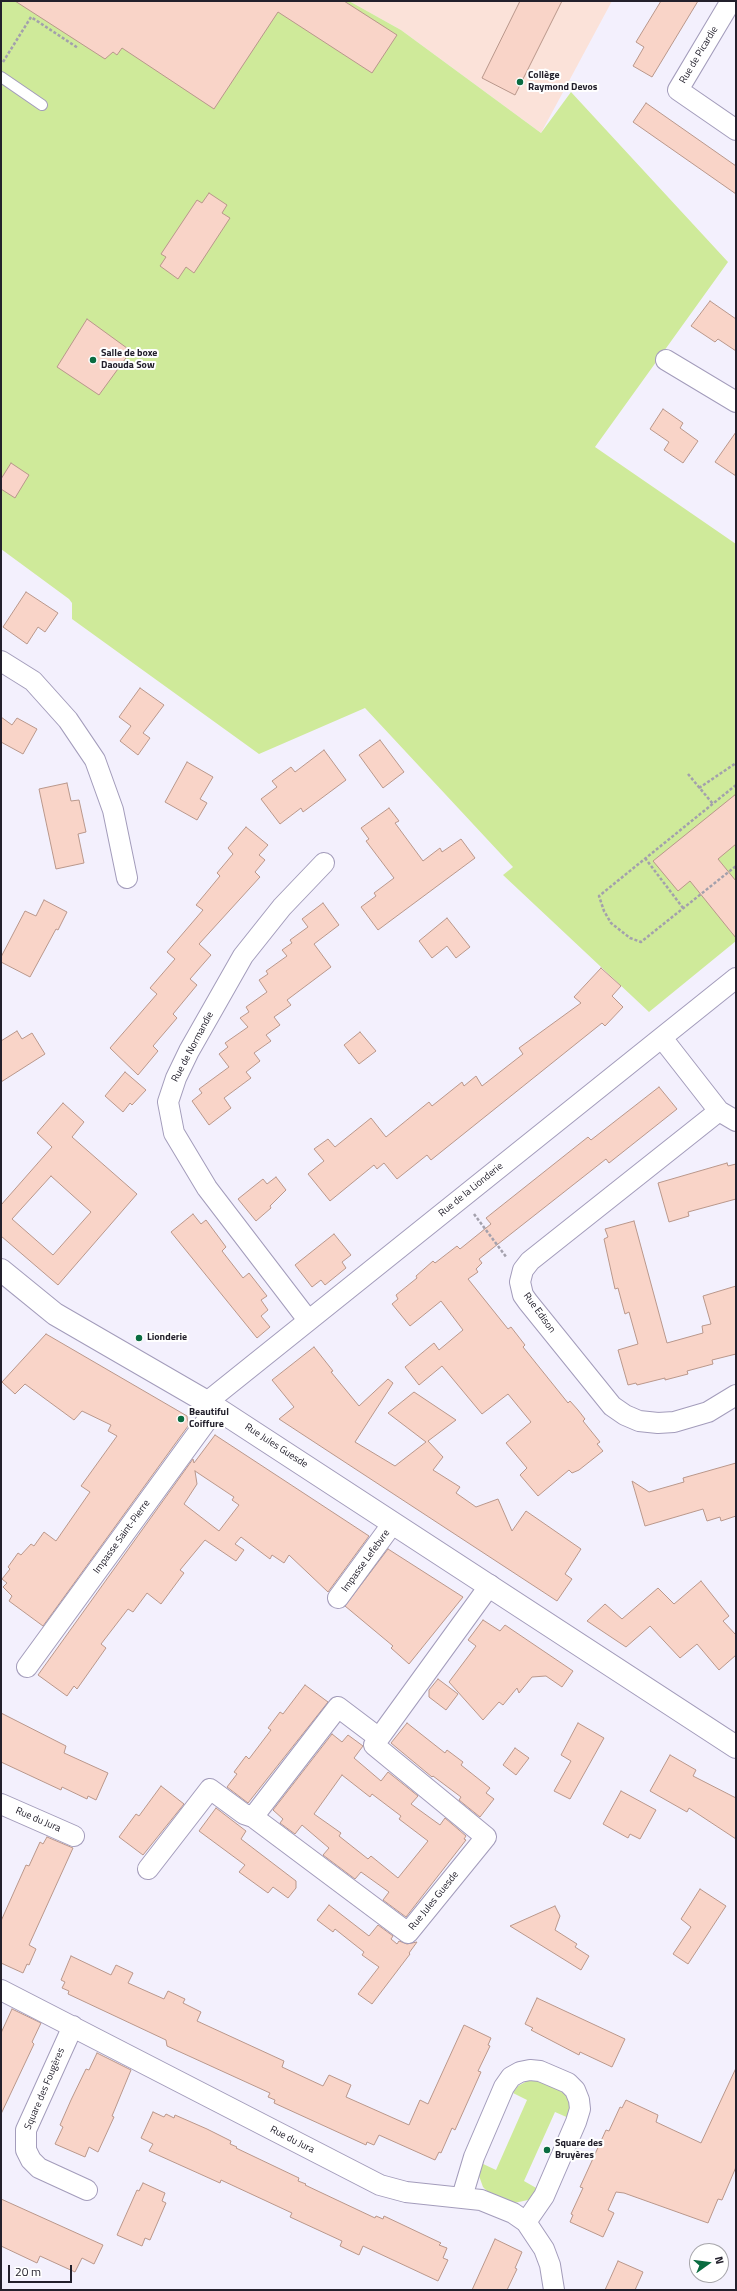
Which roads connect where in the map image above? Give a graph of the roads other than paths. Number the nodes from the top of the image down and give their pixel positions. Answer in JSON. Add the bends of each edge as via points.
{"nodes":[{"id":1,"x":731,"y":1,"type":"edge"},
{"id":2,"x":1,"y":77,"type":"edge"},
{"id":3,"x":42,"y":105,"type":"dead end"},
{"id":4,"x":736,"y":130,"type":"edge"},
{"id":5,"x":666,"y":360,"type":"dead end"},
{"id":6,"x":736,"y":402,"type":"edge"},
{"id":7,"x":1,"y":661,"type":"edge"},
{"id":8,"x":324,"y":863,"type":"dead end"},
{"id":9,"x":127,"y":878,"type":"dead end"},
{"id":10,"x":736,"y":978,"type":"edge"},
{"id":11,"x":662,"y":1038,"type":"junction"},
{"id":12,"x":719,"y":1111,"type":"junction"},
{"id":13,"x":736,"y":1121,"type":"edge"},
{"id":14,"x":1,"y":1270,"type":"edge"},
{"id":15,"x":308,"y":1320,"type":"junction"},
{"id":16,"x":736,"y":1395,"type":"edge"},
{"id":17,"x":212,"y":1405,"type":"junction"},
{"id":18,"x":393,"y":1523,"type":"junction"},
{"id":19,"x":490,"y":1585,"type":"junction"},
{"id":20,"x":338,"y":1598,"type":"dead end"},
{"id":21,"x":27,"y":1667,"type":"dead end"},
{"id":22,"x":379,"y":1738,"type":"junction"},
{"id":23,"x":736,"y":1747,"type":"edge"},
{"id":24,"x":1,"y":1804,"type":"edge"},
{"id":25,"x":253,"y":1817,"type":"junction"},
{"id":26,"x":74,"y":1836,"type":"dead end"},
{"id":27,"x":148,"y":1869,"type":"dead end"},
{"id":28,"x":1,"y":1990,"type":"edge"},
{"id":29,"x":73,"y":2026,"type":"junction"},
{"id":30,"x":87,"y":2190,"type":"dead end"},
{"id":31,"x":462,"y":2197,"type":"junction"},
{"id":32,"x":526,"y":2222,"type":"junction"},
{"id":33,"x":554,"y":2290,"type":"edge"}],
"edges":[{"from":1,"to":4,"type":"street","name":"Rue de Picardie","via":[[678,90]]},
{"from":2,"to":3,"type":"lane"},
{"from":5,"to":6,"type":"street"},
{"from":7,"to":9,"type":"street","via":[[33,681],[68,720],[95,760],[113,810]]},
{"from":8,"to":15,"type":"street","name":"Rue de Normandie","via":[[282,906],[243,956],[189,1051],[168,1102],[174,1133],[207,1188]]},
{"from":10,"to":11,"type":"street","name":"Rue de la Lionderie"},
{"from":11,"to":12,"type":"street"},
{"from":11,"to":15,"type":"street","name":"Rue de la Lionderie"},
{"from":12,"to":13,"type":"street"},
{"from":12,"to":16,"type":"street","name":"Rue Edison","via":[[530,1261],[521,1277],[523,1295],[528,1302],[612,1406],[625,1415],[638,1421],[674,1422],[708,1412]]},
{"from":14,"to":17,"type":"main road","name":"Rue Jules Guesde","via":[[55,1314]]},
{"from":15,"to":17,"type":"street","name":"Rue de la Lionderie"},
{"from":17,"to":18,"type":"main road","name":"Rue Jules Guesde"},
{"from":17,"to":21,"type":"street","name":"Impasse Saint-Pierre"},
{"from":18,"to":19,"type":"main road","name":"Rue Jules Guesde"},
{"from":18,"to":20,"type":"street","name":"Impasse Lefebvre"},
{"from":19,"to":22,"type":"street"},
{"from":19,"to":23,"type":"main road","name":"Rue Jules Guesde"},
{"from":22,"to":25,"type":"street","via":[[338,1707]]},
{"from":22,"to":25,"type":"street","name":"Rue Jules Guesde","via":[[374,1745],[486,1837],[408,1933]]},
{"from":24,"to":26,"type":"street","name":"Rue du Jura"},
{"from":25,"to":27,"type":"street","name":"Rue Jules Guesde","via":[[244,1814],[210,1789]]},
{"from":28,"to":29,"type":"street","name":"Rue du Jura"},
{"from":29,"to":30,"type":"street","name":"Square des Fougères","via":[[26,2130],[26,2150],[39,2168]]},
{"from":29,"to":31,"type":"street","name":"Rue du Jura","via":[[380,2185],[406,2192]]},
{"from":31,"to":32,"type":"street","name":"Rue du Jura","via":[[497,2205]]},
{"from":31,"to":32,"type":"street","via":[[474,2157],[504,2087],[511,2077],[520,2072],[540,2071],[568,2083],[576,2090],[580,2109],[544,2196]]},
{"from":32,"to":33,"type":"street","name":"Rue du Jura","via":[[544,2249],[550,2265]]}]}
